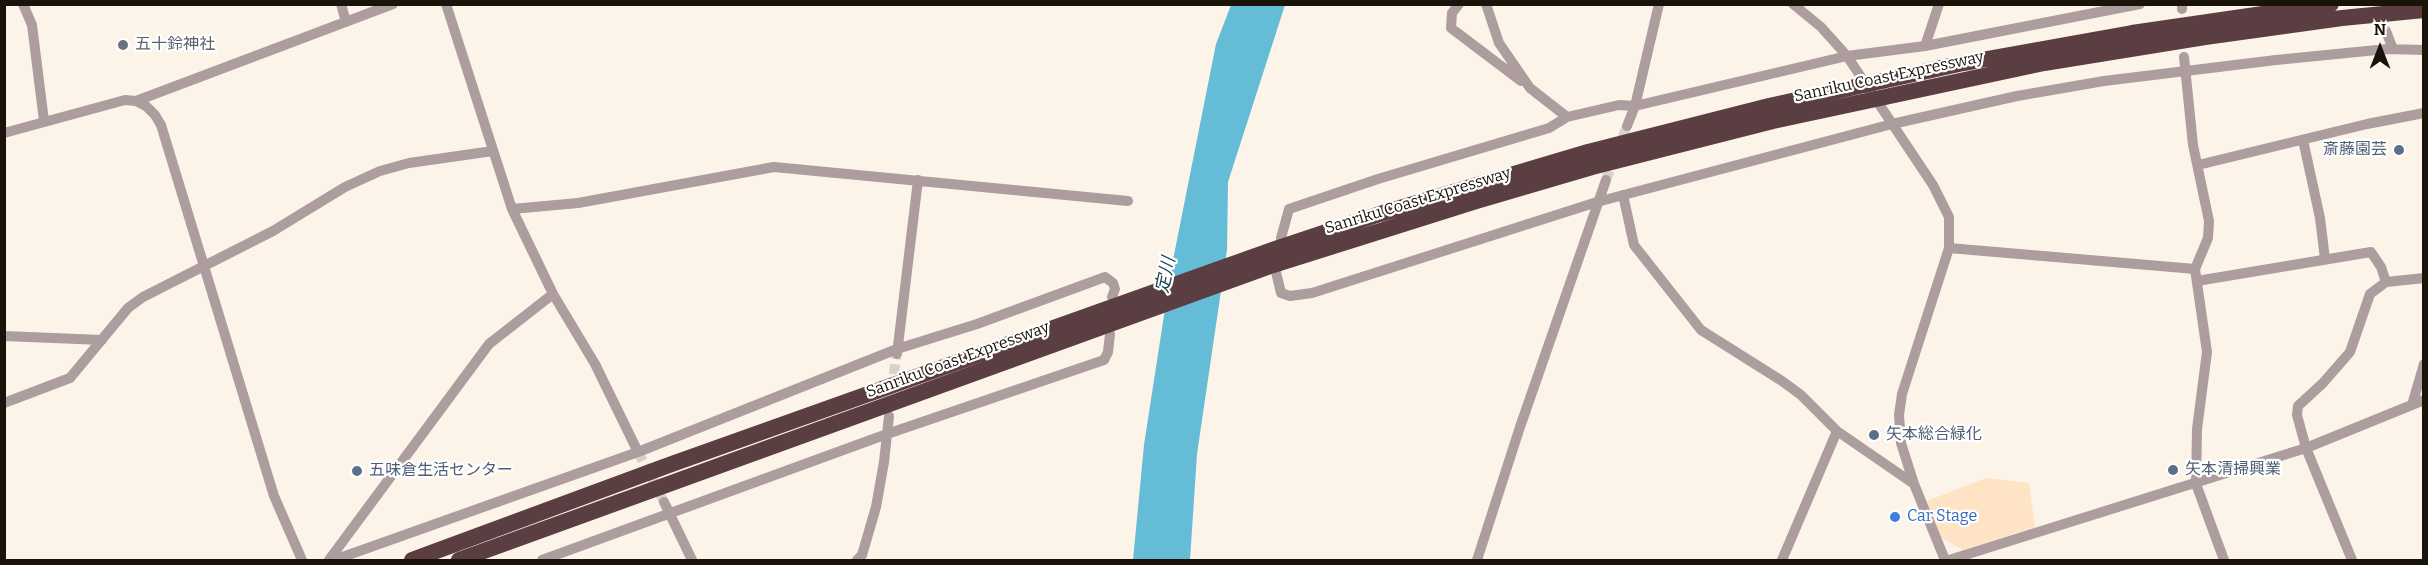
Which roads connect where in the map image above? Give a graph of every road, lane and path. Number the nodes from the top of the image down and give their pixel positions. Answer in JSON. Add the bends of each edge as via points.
{"nodes":[{"id":1,"x":23,"y":4,"type":"edge"},
{"id":2,"x":341,"y":4,"type":"edge"},
{"id":3,"x":393,"y":4,"type":"edge"},
{"id":4,"x":446,"y":4,"type":"edge"},
{"id":5,"x":1459,"y":4,"type":"edge"},
{"id":6,"x":1485,"y":4,"type":"edge"},
{"id":7,"x":1659,"y":4,"type":"edge"},
{"id":8,"x":1793,"y":4,"type":"edge"},
{"id":9,"x":1939,"y":4,"type":"edge"},
{"id":10,"x":2140,"y":4,"type":"edge"},
{"id":11,"x":2247,"y":4,"type":"edge"},
{"id":12,"x":2331,"y":4,"type":"edge"},
{"id":13,"x":2424,"y":10,"type":"edge"},
{"id":14,"x":2322,"y":21,"type":"junction"},
{"id":15,"x":346,"y":22,"type":"junction"},
{"id":16,"x":2424,"y":23,"type":"edge"},
{"id":17,"x":2386,"y":31,"type":"dead end"},
{"id":18,"x":1925,"y":46,"type":"junction"},
{"id":19,"x":2040,"y":49,"type":"junction"},
{"id":20,"x":2393,"y":49,"type":"junction"},
{"id":21,"x":2424,"y":50,"type":"edge"},
{"id":22,"x":1847,"y":56,"type":"junction"},
{"id":23,"x":2184,"y":57,"type":"dead end"},
{"id":24,"x":2185,"y":72,"type":"junction"},
{"id":25,"x":1530,"y":88,"type":"junction"},
{"id":26,"x":1883,"y":88,"type":"junction"},
{"id":27,"x":136,"y":101,"type":"junction"},
{"id":28,"x":1635,"y":106,"type":"junction"},
{"id":29,"x":2424,"y":113,"type":"edge"},
{"id":30,"x":1567,"y":117,"type":"junction"},
{"id":31,"x":44,"y":121,"type":"junction"},
{"id":32,"x":1893,"y":124,"type":"junction"},
{"id":33,"x":1627,"y":126,"type":"tunnel mouth"},
{"id":34,"x":4,"y":133,"type":"edge"},
{"id":35,"x":2303,"y":140,"type":"junction"},
{"id":36,"x":493,"y":151,"type":"junction"},
{"id":37,"x":2198,"y":165,"type":"junction"},
{"id":38,"x":918,"y":180,"type":"junction"},
{"id":39,"x":1606,"y":180,"type":"tunnel mouth"},
{"id":40,"x":1623,"y":195,"type":"junction"},
{"id":41,"x":1128,"y":201,"type":"dead end"},
{"id":42,"x":1597,"y":202,"type":"junction"},
{"id":43,"x":512,"y":209,"type":"junction"},
{"id":44,"x":1949,"y":248,"type":"junction"},
{"id":45,"x":1276,"y":256,"type":"junction"},
{"id":46,"x":2325,"y":259,"type":"junction"},
{"id":47,"x":206,"y":267,"type":"junction"},
{"id":48,"x":2195,"y":269,"type":"junction"},
{"id":49,"x":2424,"y":278,"type":"edge"},
{"id":50,"x":2197,"y":281,"type":"junction"},
{"id":51,"x":2386,"y":282,"type":"junction"},
{"id":52,"x":553,"y":294,"type":"junction"},
{"id":53,"x":1114,"y":314,"type":"junction"},
{"id":54,"x":4,"y":336,"type":"edge"},
{"id":55,"x":102,"y":339,"type":"junction"},
{"id":56,"x":897,"y":353,"type":"junction"},
{"id":57,"x":2424,"y":364,"type":"edge"},
{"id":58,"x":2424,"y":400,"type":"edge"},
{"id":59,"x":4,"y":403,"type":"edge"},
{"id":60,"x":2412,"y":405,"type":"junction"},
{"id":61,"x":889,"y":416,"type":"dead end"},
{"id":62,"x":1837,"y":431,"type":"junction"},
{"id":63,"x":888,"y":434,"type":"junction"},
{"id":64,"x":2306,"y":448,"type":"junction"},
{"id":65,"x":638,"y":452,"type":"junction"},
{"id":66,"x":1914,"y":484,"type":"junction"},
{"id":67,"x":2196,"y":484,"type":"junction"},
{"id":68,"x":664,"y":502,"type":"tunnel mouth"},
{"id":69,"x":670,"y":515,"type":"junction"},
{"id":70,"x":302,"y":561,"type":"edge"},
{"id":71,"x":332,"y":561,"type":"edge"},
{"id":72,"x":412,"y":561,"type":"edge"},
{"id":73,"x":459,"y":561,"type":"edge"},
{"id":74,"x":542,"y":561,"type":"edge"},
{"id":75,"x":692,"y":561,"type":"edge"},
{"id":76,"x":857,"y":561,"type":"edge"},
{"id":77,"x":1477,"y":561,"type":"edge"},
{"id":78,"x":1782,"y":561,"type":"edge"},
{"id":79,"x":1947,"y":561,"type":"edge"},
{"id":80,"x":2224,"y":561,"type":"edge"},
{"id":81,"x":2352,"y":561,"type":"edge"}],
"edges":[{"from":1,"to":31,"type":"street","via":[[32,25]]},
{"from":2,"to":15,"type":"street"},
{"from":3,"to":15,"type":"street"},
{"from":4,"to":36,"type":"street"},
{"from":5,"to":25,"type":"street","via":[[1452,13],[1451,28]]},
{"from":6,"to":25,"type":"street","via":[[1499,43]]},
{"from":7,"to":28,"type":"street"},
{"from":8,"to":22,"type":"street"},
{"from":9,"to":18,"type":"street"},
{"from":10,"to":18,"type":"street"},
{"from":11,"to":19,"type":"highway"},
{"from":12,"to":19,"type":"highway","name":"Sanriku Coast Expressway"},
{"from":13,"to":14,"type":"highway","name":"Sanriku Coast Expressway"},
{"from":14,"to":16,"type":"highway","via":[[2343,27]]},
{"from":14,"to":26,"type":"highway","name":"Sanriku Coast Expressway"},
{"from":15,"to":27,"type":"street"},
{"from":17,"to":20,"type":"street"},
{"from":18,"to":22,"type":"street"},
{"from":19,"to":26,"type":"highway","name":"Sanriku Coast Expressway"},
{"from":20,"to":21,"type":"street"},
{"from":20,"to":24,"type":"street"},
{"from":22,"to":28,"type":"street"},
{"from":22,"to":32,"type":"street"},
{"from":23,"to":24,"type":"street"},
{"from":24,"to":32,"type":"street","via":[[2039,92]]},
{"from":24,"to":37,"type":"street"},
{"from":25,"to":30,"type":"street"},
{"from":26,"to":45,"type":"highway","name":"Sanriku Coast Expressway","via":[[1588,152],[1391,211]]},
{"from":27,"to":31,"type":"street","via":[[116,101]]},
{"from":27,"to":47,"type":"street","via":[[146,106],[161,125]]},
{"from":28,"to":30,"type":"street","via":[[1619,105]]},
{"from":28,"to":33,"type":"street"},
{"from":29,"to":35,"type":"street"},
{"from":30,"to":45,"type":"street","via":[[1549,128],[1289,209]]},
{"from":31,"to":34,"type":"street"},
{"from":32,"to":40,"type":"street"},
{"from":32,"to":44,"type":"street","via":[[1946,206]]},
{"from":35,"to":37,"type":"street"},
{"from":35,"to":46,"type":"street"},
{"from":36,"to":43,"type":"street"},
{"from":36,"to":47,"type":"street","via":[[429,159],[380,171]]},
{"from":37,"to":48,"type":"street","via":[[2209,221],[2208,238]]},
{"from":38,"to":41,"type":"street"},
{"from":38,"to":43,"type":"street","via":[[774,167],[578,203]]},
{"from":38,"to":56,"type":"street"},
{"from":39,"to":42,"type":"street"},
{"from":40,"to":42,"type":"street"},
{"from":40,"to":62,"type":"street","via":[[1634,245],[1692,321],[1801,395]]},
{"from":42,"to":45,"type":"street","via":[[1312,293],[1281,293]]},
{"from":42,"to":77,"type":"street"},
{"from":43,"to":52,"type":"street"},
{"from":44,"to":48,"type":"street"},
{"from":44,"to":66,"type":"street","via":[[1902,394],[1901,443]]},
{"from":45,"to":53,"type":"highway","name":"Sanriku Coast Expressway"},
{"from":46,"to":50,"type":"street"},
{"from":46,"to":51,"type":"street","via":[[2371,252]]},
{"from":47,"to":55,"type":"street","via":[[142,297]]},
{"from":47,"to":70,"type":"street","via":[[274,496]]},
{"from":48,"to":50,"type":"street"},
{"from":49,"to":51,"type":"street"},
{"from":50,"to":67,"type":"street","via":[[2207,352],[2197,429]]},
{"from":51,"to":64,"type":"street","via":[[2370,294],[2350,352],[2298,406]]},
{"from":52,"to":65,"type":"street","via":[[595,364]]},
{"from":52,"to":71,"type":"street","via":[[489,344],[349,531]]},
{"from":53,"to":56,"type":"street","via":[[1115,290],[1105,277]]},
{"from":53,"to":63,"type":"street","via":[[1104,360]]},
{"from":53,"to":72,"type":"highway","name":"Sanriku Coast Expressway","via":[[669,465]]},
{"from":53,"to":73,"type":"highway","name":"Sanriku Coast Expressway"},
{"from":54,"to":55,"type":"street"},
{"from":55,"to":59,"type":"street","via":[[70,378]]},
{"from":56,"to":65,"type":"street"},
{"from":57,"to":60,"type":"street"},
{"from":58,"to":60,"type":"street"},
{"from":60,"to":64,"type":"street"},
{"from":61,"to":63,"type":"street"},
{"from":62,"to":66,"type":"street"},
{"from":62,"to":78,"type":"street"},
{"from":63,"to":69,"type":"street"},
{"from":63,"to":76,"type":"street","via":[[876,507]]},
{"from":64,"to":67,"type":"street"},
{"from":64,"to":81,"type":"street"},
{"from":65,"to":71,"type":"street"},
{"from":66,"to":79,"type":"street"},
{"from":67,"to":79,"type":"street"},
{"from":67,"to":80,"type":"street"},
{"from":68,"to":69,"type":"street"},
{"from":69,"to":74,"type":"street"},
{"from":69,"to":75,"type":"street"}]}
